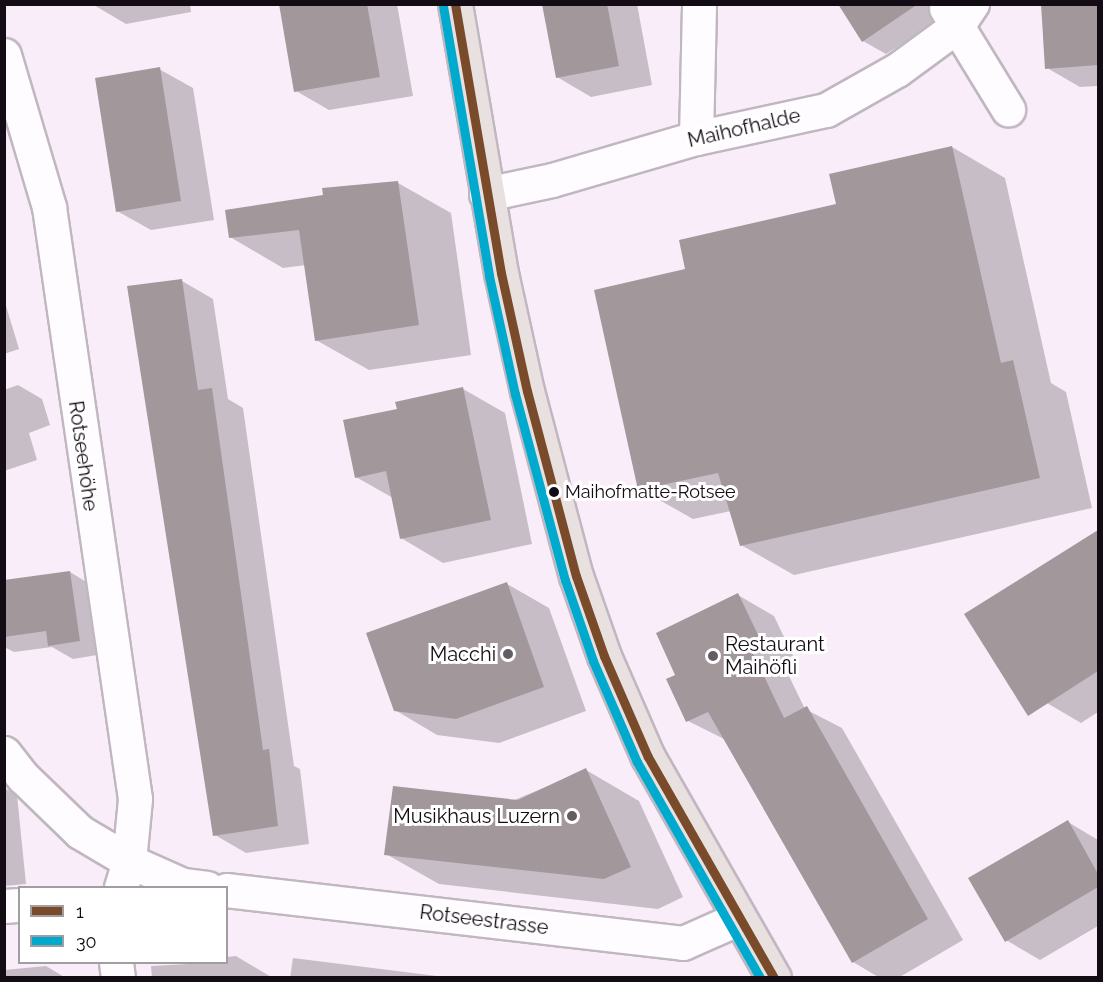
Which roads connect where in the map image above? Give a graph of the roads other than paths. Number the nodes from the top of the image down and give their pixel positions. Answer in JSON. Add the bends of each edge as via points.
{"nodes":[{"id":1,"x":454,"y":4,"type":"edge"},
{"id":2,"x":699,"y":4,"type":"edge"},
{"id":3,"x":958,"y":12,"type":"edge"},
{"id":4,"x":4,"y":56,"type":"edge"},
{"id":5,"x":1008,"y":109,"type":"dead end"},
{"id":6,"x":696,"y":138,"type":"junction"},
{"id":7,"x":486,"y":194,"type":"junction"},
{"id":8,"x":4,"y":753,"type":"edge"},
{"id":9,"x":125,"y":874,"type":"edge"},
{"id":10,"x":191,"y":886,"type":"edge"},
{"id":11,"x":228,"y":890,"type":"edge"},
{"id":12,"x":737,"y":919,"type":"junction"},
{"id":13,"x":774,"y":978,"type":"edge"}],
"edges":[{"from":1,"to":7,"type":"main road"},
{"from":2,"to":6,"type":"street"},
{"from":3,"to":5,"type":"street"},
{"from":3,"to":6,"type":"street","name":"Maihofhalde","via":[[897,69],[826,110]]},
{"from":4,"to":9,"type":"street","name":"Rotseehöhe","via":[[49,207],[135,799]]},
{"from":6,"to":7,"type":"street","name":"Maihofhalde","via":[[552,180]]},
{"from":7,"to":12,"type":"main road","via":[[552,492],[604,657],[648,757]]},
{"from":8,"to":9,"type":"street","via":[[23,777]]},
{"from":9,"to":10,"type":"street"},
{"from":11,"to":12,"type":"street","name":"Rotseestrasse","via":[[683,943]]},
{"from":12,"to":13,"type":"main road"}]}
